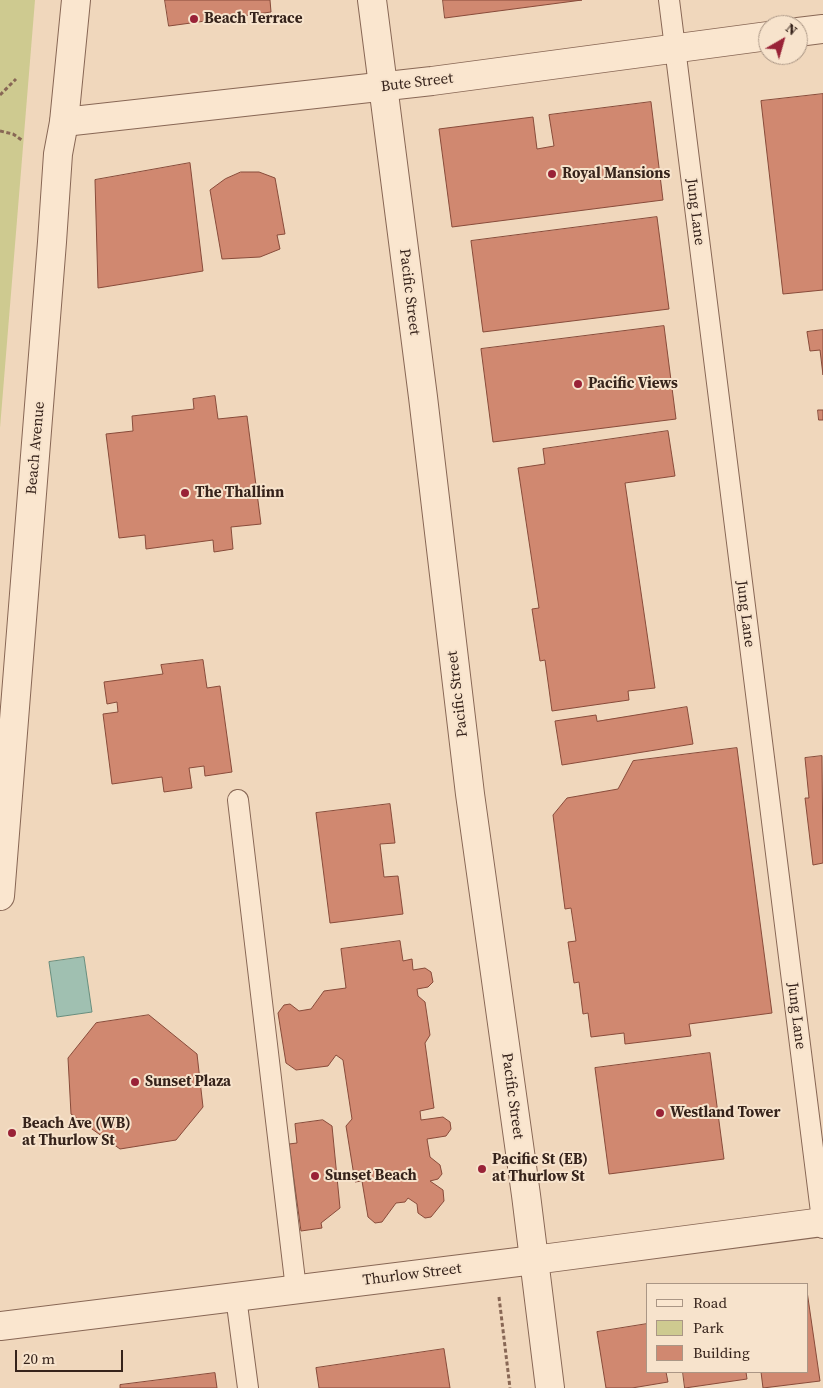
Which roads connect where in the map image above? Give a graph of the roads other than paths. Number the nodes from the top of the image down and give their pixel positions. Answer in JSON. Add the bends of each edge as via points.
{"nodes":[{"id":1,"x":76,"y":0,"type":"edge"},
{"id":2,"x":372,"y":0,"type":"edge"},
{"id":3,"x":669,"y":0,"type":"edge"},
{"id":4,"x":823,"y":29,"type":"edge"},
{"id":5,"x":808,"y":31,"type":"edge"},
{"id":6,"x":758,"y":37,"type":"edge"},
{"id":7,"x":675,"y":49,"type":"junction"},
{"id":8,"x":383,"y":87,"type":"junction"},
{"id":9,"x":64,"y":122,"type":"junction"},
{"id":10,"x":238,"y":800,"type":"dead end"},
{"id":11,"x":0,"y":896,"type":"edge"},
{"id":12,"x":823,"y":1224,"type":"edge"},
{"id":13,"x":534,"y":1260,"type":"junction"},
{"id":14,"x":296,"y":1289,"type":"junction"},
{"id":15,"x":236,"y":1296,"type":"junction"},
{"id":16,"x":0,"y":1326,"type":"edge"},
{"id":17,"x":248,"y":1388,"type":"edge"},
{"id":18,"x":550,"y":1388,"type":"edge"}],
"edges":[{"from":1,"to":9,"type":"street","name":"Beach Avenue"},
{"from":2,"to":8,"type":"street","name":"Pacific Street"},
{"from":3,"to":7,"type":"lane","name":"Jung Lane"},
{"from":4,"to":5,"type":"street"},
{"from":6,"to":7,"type":"street","name":"Bute Street"},
{"from":7,"to":8,"type":"street","name":"Bute Street"},
{"from":7,"to":12,"type":"lane","name":"Jung Lane"},
{"from":8,"to":9,"type":"street","name":"Bute Street"},
{"from":8,"to":13,"type":"street","name":"Pacific Street","via":[[470,794]]},
{"from":9,"to":11,"type":"street","name":"Beach Avenue","via":[[58,154]]},
{"from":10,"to":14,"type":"lane"},
{"from":12,"to":13,"type":"street","name":"Thurlow Street"},
{"from":13,"to":14,"type":"street","name":"Thurlow Street"},
{"from":13,"to":18,"type":"street","name":"Pacific Street"},
{"from":14,"to":15,"type":"street","name":"Thurlow Street"},
{"from":15,"to":16,"type":"street","name":"Thurlow Street"},
{"from":15,"to":17,"type":"lane"}]}
